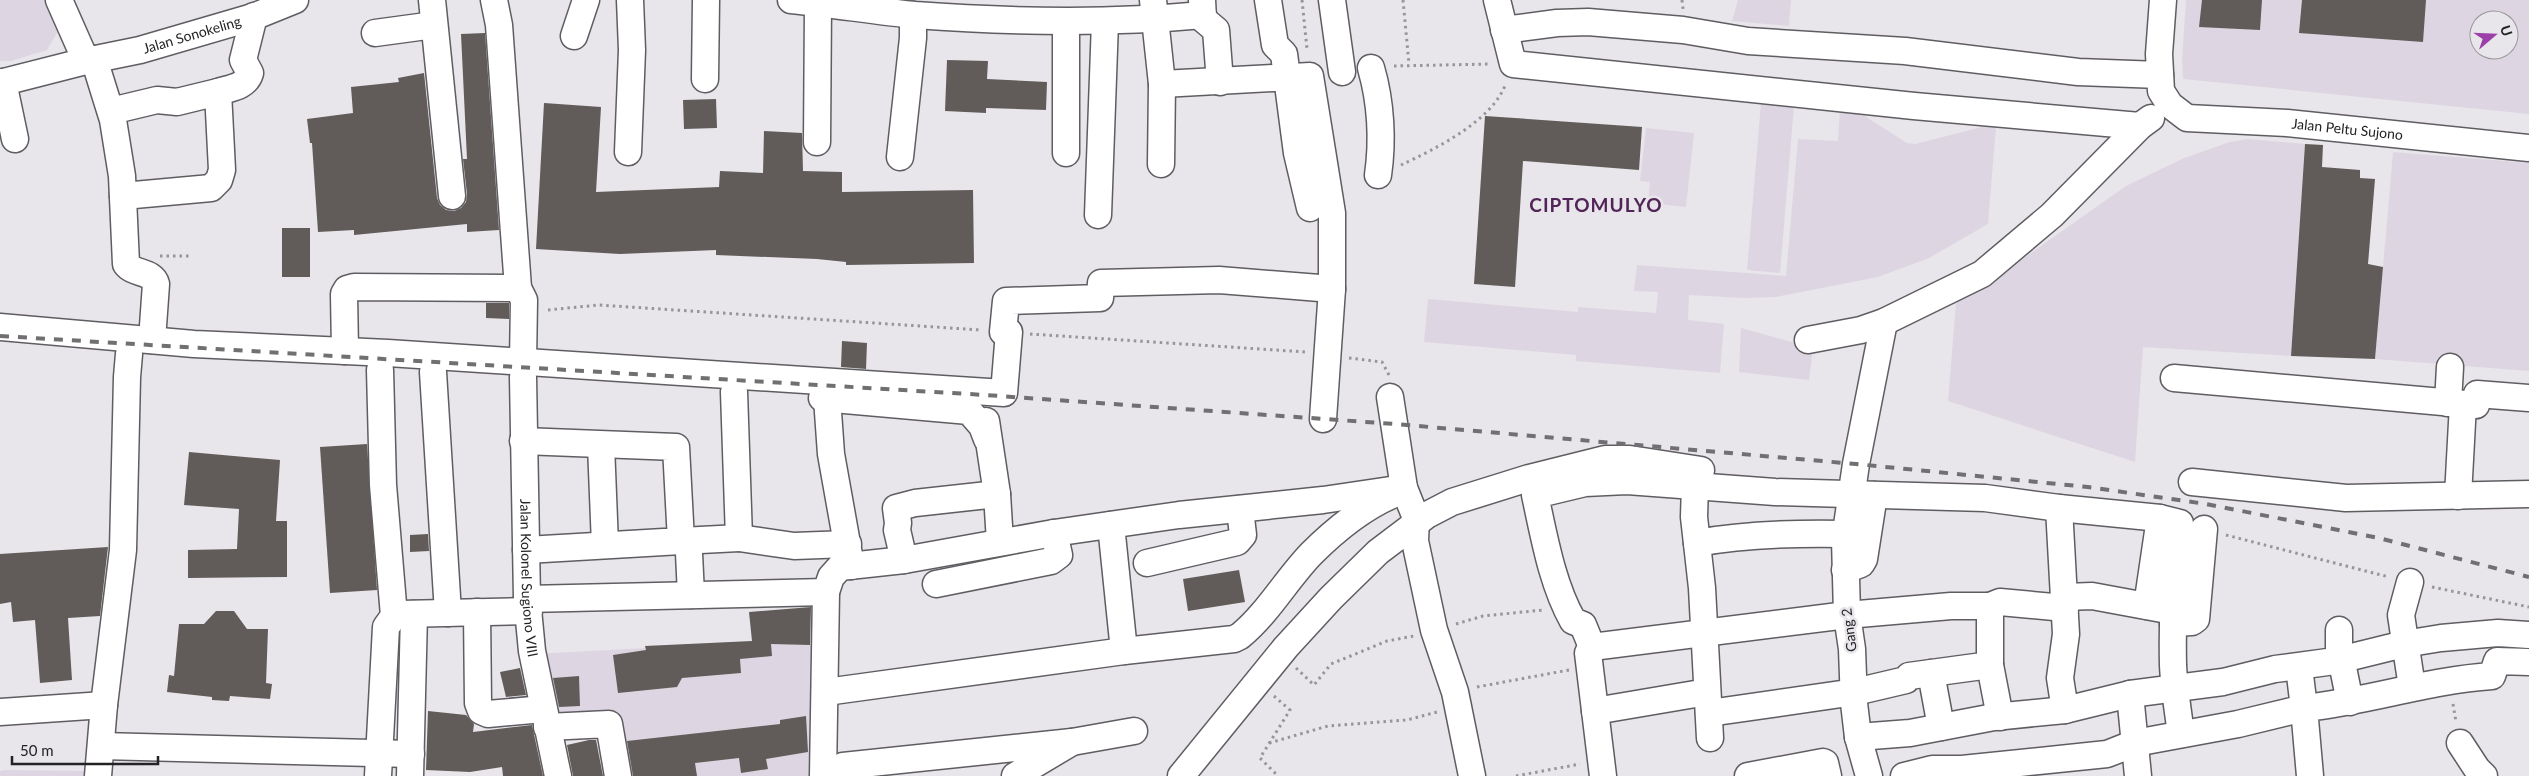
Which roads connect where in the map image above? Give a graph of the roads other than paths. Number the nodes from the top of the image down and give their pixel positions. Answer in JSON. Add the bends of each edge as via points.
{"nodes":[{"id":1,"x":59,"y":0,"type":"edge"},
{"id":2,"x":295,"y":0,"type":"edge"},
{"id":3,"x":494,"y":0,"type":"edge"},
{"id":4,"x":586,"y":0,"type":"edge"},
{"id":5,"x":630,"y":0,"type":"edge"},
{"id":6,"x":706,"y":0,"type":"edge"},
{"id":7,"x":791,"y":0,"type":"edge"},
{"id":8,"x":1268,"y":0,"type":"edge"},
{"id":9,"x":1332,"y":0,"type":"edge"},
{"id":10,"x":1497,"y":0,"type":"edge"},
{"id":11,"x":2163,"y":0,"type":"edge"},
{"id":12,"x":818,"y":3,"type":"junction"},
{"id":13,"x":1202,"y":8,"type":"edge"},
{"id":14,"x":1154,"y":10,"type":"edge"},
{"id":15,"x":433,"y":12,"type":"edge"},
{"id":16,"x":913,"y":14,"type":"junction"},
{"id":17,"x":254,"y":16,"type":"junction"},
{"id":18,"x":1066,"y":22,"type":"junction"},
{"id":19,"x":1105,"y":22,"type":"junction"},
{"id":20,"x":1504,"y":30,"type":"junction"},
{"id":21,"x":376,"y":32,"type":"dead end"},
{"id":22,"x":574,"y":36,"type":"dead end"},
{"id":23,"x":90,"y":60,"type":"junction"},
{"id":24,"x":1371,"y":68,"type":"road end"},
{"id":25,"x":1342,"y":72,"type":"dead end"},
{"id":26,"x":2160,"y":75,"type":"junction"},
{"id":27,"x":1299,"y":76,"type":"junction"},
{"id":28,"x":705,"y":79,"type":"dead end"},
{"id":29,"x":1220,"y":82,"type":"junction"},
{"id":30,"x":1,"y":83,"type":"edge"},
{"id":31,"x":1162,"y":84,"type":"junction"},
{"id":32,"x":218,"y":92,"type":"junction"},
{"id":33,"x":2170,"y":105,"type":"junction"},
{"id":34,"x":111,"y":111,"type":"junction"},
{"id":35,"x":2140,"y":126,"type":"junction"},
{"id":36,"x":15,"y":139,"type":"dead end"},
{"id":37,"x":817,"y":142,"type":"dead end"},
{"id":38,"x":2529,"y":148,"type":"edge"},
{"id":39,"x":628,"y":152,"type":"dead end"},
{"id":40,"x":1066,"y":153,"type":"dead end"},
{"id":41,"x":900,"y":157,"type":"dead end"},
{"id":42,"x":1161,"y":164,"type":"dead end"},
{"id":43,"x":1378,"y":175,"type":"road end"},
{"id":44,"x":123,"y":196,"type":"junction"},
{"id":45,"x":452,"y":196,"type":"dead end"},
{"id":46,"x":1310,"y":208,"type":"dead end"},
{"id":47,"x":1098,"y":215,"type":"dead end"},
{"id":48,"x":518,"y":288,"type":"junction"},
{"id":49,"x":1332,"y":289,"type":"junction"},
{"id":50,"x":1884,"y":322,"type":"junction"},
{"id":51,"x":0,"y":327,"type":"edge"},
{"id":52,"x":152,"y":340,"type":"junction"},
{"id":53,"x":1808,"y":340,"type":"dead end"},
{"id":54,"x":0,"y":345,"type":"edge"},
{"id":55,"x":344,"y":351,"type":"junction"},
{"id":56,"x":129,"y":354,"type":"junction"},
{"id":57,"x":2450,"y":367,"type":"dead end"},
{"id":58,"x":380,"y":370,"type":"junction"},
{"id":59,"x":523,"y":370,"type":"junction"},
{"id":60,"x":433,"y":372,"type":"junction"},
{"id":61,"x":2174,"y":378,"type":"dead end"},
{"id":62,"x":985,"y":391,"type":"junction"},
{"id":63,"x":734,"y":392,"type":"junction"},
{"id":64,"x":1390,"y":397,"type":"dead end"},
{"id":65,"x":827,"y":398,"type":"junction"},
{"id":66,"x":2529,"y":398,"type":"edge"},
{"id":67,"x":2455,"y":403,"type":"junction"},
{"id":68,"x":1323,"y":419,"type":"dead end"},
{"id":69,"x":987,"y":439,"type":"junction"},
{"id":70,"x":523,"y":441,"type":"junction"},
{"id":71,"x":601,"y":445,"type":"junction"},
{"id":72,"x":2192,"y":482,"type":"dead end"},
{"id":73,"x":1695,"y":486,"type":"junction"},
{"id":74,"x":1404,"y":489,"type":"junction"},
{"id":75,"x":1860,"y":491,"type":"junction"},
{"id":76,"x":997,"y":494,"type":"junction"},
{"id":77,"x":2529,"y":494,"type":"edge"},
{"id":78,"x":2458,"y":496,"type":"junction"},
{"id":79,"x":1240,"y":508,"type":"junction"},
{"id":80,"x":2059,"y":508,"type":"junction"},
{"id":81,"x":2160,"y":518,"type":"junction"},
{"id":82,"x":1416,"y":523,"type":"junction"},
{"id":83,"x":1111,"y":525,"type":"junction"},
{"id":84,"x":2204,"y":529,"type":"road end"},
{"id":85,"x":1054,"y":533,"type":"junction"},
{"id":86,"x":1846,"y":534,"type":"junction"},
{"id":87,"x":740,"y":538,"type":"junction"},
{"id":88,"x":681,"y":541,"type":"junction"},
{"id":89,"x":1000,"y":542,"type":"junction"},
{"id":90,"x":1697,"y":543,"type":"junction"},
{"id":91,"x":605,"y":546,"type":"junction"},
{"id":92,"x":526,"y":550,"type":"junction"},
{"id":93,"x":849,"y":555,"type":"junction"},
{"id":94,"x":904,"y":560,"type":"junction"},
{"id":95,"x":1147,"y":563,"type":"dead end"},
{"id":96,"x":1845,"y":570,"type":"junction"},
{"id":97,"x":2410,"y":582,"type":"road end"},
{"id":98,"x":936,"y":584,"type":"dead end"},
{"id":99,"x":826,"y":592,"type":"junction"},
{"id":100,"x":691,"y":595,"type":"junction"},
{"id":101,"x":2065,"y":602,"type":"junction"},
{"id":102,"x":528,"y":605,"type":"junction"},
{"id":103,"x":1990,"y":606,"type":"junction"},
{"id":104,"x":2147,"y":606,"type":"junction"},
{"id":105,"x":477,"y":612,"type":"junction"},
{"id":106,"x":448,"y":613,"type":"junction"},
{"id":107,"x":404,"y":615,"type":"junction"},
{"id":108,"x":1847,"y":615,"type":"junction"},
{"id":109,"x":2173,"y":617,"type":"junction"},
{"id":110,"x":2339,"y":630,"type":"dead end"},
{"id":111,"x":1704,"y":632,"type":"junction"},
{"id":112,"x":2529,"y":635,"type":"edge"},
{"id":113,"x":2404,"y":644,"type":"junction"},
{"id":114,"x":1124,"y":651,"type":"junction"},
{"id":115,"x":1591,"y":657,"type":"junction"},
{"id":116,"x":2341,"y":660,"type":"junction"},
{"id":117,"x":2529,"y":662,"type":"edge"},
{"id":118,"x":1990,"y":665,"type":"junction"},
{"id":119,"x":2299,"y":667,"type":"junction"},
{"id":120,"x":1931,"y":673,"type":"junction"},
{"id":121,"x":2412,"y":687,"type":"junction"},
{"id":122,"x":2176,"y":689,"type":"junction"},
{"id":123,"x":826,"y":692,"type":"junction"},
{"id":124,"x":1855,"y":692,"type":"junction"},
{"id":125,"x":2130,"y":694,"type":"junction"},
{"id":126,"x":2350,"y":702,"type":"junction"},
{"id":127,"x":104,"y":705,"type":"junction"},
{"id":128,"x":2304,"y":708,"type":"junction"},
{"id":129,"x":2065,"y":710,"type":"junction"},
{"id":130,"x":1595,"y":711,"type":"junction"},
{"id":131,"x":0,"y":712,"type":"edge"},
{"id":132,"x":1709,"y":714,"type":"junction"},
{"id":133,"x":2000,"y":717,"type":"junction"},
{"id":134,"x":545,"y":718,"type":"junction"},
{"id":135,"x":1941,"y":727,"type":"junction"},
{"id":136,"x":1134,"y":731,"type":"dead end"},
{"id":137,"x":2180,"y":734,"type":"junction"},
{"id":138,"x":1858,"y":737,"type":"junction"},
{"id":139,"x":1072,"y":742,"type":"junction"},
{"id":140,"x":2460,"y":742,"type":"dead end"},
{"id":141,"x":2134,"y":743,"type":"junction"},
{"id":142,"x":101,"y":746,"type":"junction"},
{"id":143,"x":380,"y":765,"type":"edge"},
{"id":144,"x":411,"y":765,"type":"edge"},
{"id":145,"x":1596,"y":769,"type":"edge"},
{"id":146,"x":98,"y":776,"type":"edge"},
{"id":147,"x":558,"y":776,"type":"edge"},
{"id":148,"x":618,"y":776,"type":"edge"},
{"id":149,"x":823,"y":776,"type":"edge"},
{"id":150,"x":844,"y":776,"type":"edge"},
{"id":151,"x":1014,"y":776,"type":"edge"},
{"id":152,"x":1181,"y":776,"type":"edge"},
{"id":153,"x":1472,"y":776,"type":"edge"},
{"id":154,"x":1748,"y":776,"type":"edge"},
{"id":155,"x":1828,"y":776,"type":"edge"},
{"id":156,"x":1869,"y":776,"type":"edge"},
{"id":157,"x":1904,"y":776,"type":"edge"},
{"id":158,"x":2138,"y":776,"type":"edge"},
{"id":159,"x":2310,"y":776,"type":"edge"},
{"id":160,"x":2484,"y":776,"type":"edge"}],
"edges":[{"from":1,"to":23,"type":"street"},
{"from":2,"to":17,"type":"street","name":"Jalan Sonokeling"},
{"from":3,"to":48,"type":"street","name":"Jalan Kolonel Sugiono VIII"},
{"from":4,"to":22,"type":"street"},
{"from":5,"to":39,"type":"street","via":[[632,50]]},
{"from":6,"to":28,"type":"street"},
{"from":7,"to":12,"type":"street"},
{"from":8,"to":27,"type":"street","via":[[1275,45]]},
{"from":9,"to":25,"type":"street"},
{"from":10,"to":20,"type":"street"},
{"from":11,"to":26,"type":"street"},
{"from":12,"to":16,"type":"street"},
{"from":12,"to":37,"type":"street"},
{"from":13,"to":14,"type":"street"},
{"from":13,"to":29,"type":"street","via":[[1203,19],[1216,30]]},
{"from":14,"to":19,"type":"street"},
{"from":14,"to":31,"type":"street"},
{"from":15,"to":21,"type":"street"},
{"from":15,"to":45,"type":"street"},
{"from":16,"to":18,"type":"street"},
{"from":16,"to":41,"type":"street"},
{"from":17,"to":23,"type":"street","name":"Jalan Sonokeling","via":[[140,50]]},
{"from":17,"to":32,"type":"street","via":[[243,60],[250,73],[248,78],[243,84]]},
{"from":18,"to":19,"type":"street"},
{"from":18,"to":40,"type":"street"},
{"from":19,"to":47,"type":"street"},
{"from":20,"to":26,"type":"street","via":[[1588,22],[1683,30],[1748,41],[1905,51],[2078,72]]},
{"from":20,"to":35,"type":"street","via":[[1513,64]]},
{"from":23,"to":30,"type":"street","name":"Jalan Sonokeling"},
{"from":23,"to":34,"type":"street"},
{"from":24,"to":43,"type":"street","via":[[1380,132]]},
{"from":26,"to":33,"type":"street","via":[[2161,91]]},
{"from":27,"to":29,"type":"street"},
{"from":27,"to":46,"type":"street","via":[[1297,153]]},
{"from":27,"to":49,"type":"street","via":[[1331,205]]},
{"from":29,"to":31,"type":"street"},
{"from":30,"to":36,"type":"street"},
{"from":31,"to":42,"type":"street"},
{"from":32,"to":34,"type":"street","via":[[177,102],[157,100]]},
{"from":32,"to":44,"type":"street","via":[[222,151],[220,180],[212,188]]},
{"from":33,"to":35,"type":"street"},
{"from":33,"to":38,"type":"street","name":"Jalan Peltu Sujono","via":[[2187,118],[2202,120],[2287,123]]},
{"from":34,"to":44,"type":"street"},
{"from":35,"to":50,"type":"street","via":[[2085,184],[1998,262],[1966,284]]},
{"from":44,"to":52,"type":"street","via":[[126,264],[132,270],[151,277],[156,284]]},
{"from":48,"to":55,"type":"street","via":[[354,286],[344,294]]},
{"from":48,"to":59,"type":"street","name":"Jalan Kolonel Sugiono VIII","via":[[524,300]]},
{"from":49,"to":62,"type":"street","via":[[1218,280],[1101,282],[1100,298],[1006,301],[1004,393]]},
{"from":49,"to":68,"type":"street"},
{"from":50,"to":53,"type":"street"},
{"from":50,"to":75,"type":"street"},
{"from":51,"to":52,"type":"street"},
{"from":52,"to":55,"type":"street"},
{"from":54,"to":56,"type":"street"},
{"from":55,"to":59,"type":"street"},
{"from":56,"to":58,"type":"street"},
{"from":56,"to":127,"type":"street","via":[[124,550]]},
{"from":57,"to":67,"type":"street"},
{"from":58,"to":60,"type":"street"},
{"from":58,"to":107,"type":"street","via":[[383,485]]},
{"from":59,"to":60,"type":"street"},
{"from":59,"to":62,"type":"street"},
{"from":59,"to":63,"type":"street"},
{"from":59,"to":70,"type":"street","name":"Jalan Kolonel Sugiono VIII"},
{"from":60,"to":106,"type":"street"},
{"from":61,"to":67,"type":"street"},
{"from":62,"to":69,"type":"street"},
{"from":63,"to":65,"type":"street"},
{"from":63,"to":87,"type":"street"},
{"from":64,"to":74,"type":"street"},
{"from":65,"to":69,"type":"street","via":[[969,411]]},
{"from":65,"to":93,"type":"street","via":[[831,454]]},
{"from":66,"to":67,"type":"street","via":[[2477,394],[2476,405]]},
{"from":67,"to":78,"type":"street"},
{"from":69,"to":76,"type":"street"},
{"from":70,"to":71,"type":"street"},
{"from":70,"to":92,"type":"street","name":"Jalan Kolonel Sugiono VIII"},
{"from":71,"to":88,"type":"street","via":[[676,447]]},
{"from":71,"to":91,"type":"street"},
{"from":72,"to":78,"type":"street","via":[[2346,498]]},
{"from":73,"to":75,"type":"street","via":[[1775,492]]},
{"from":73,"to":90,"type":"street"},
{"from":73,"to":115,"type":"street","via":[[1626,481],[1585,483],[1535,495],[1565,604],[1574,621],[1583,625]]},
{"from":74,"to":79,"type":"street"},
{"from":74,"to":82,"type":"street"},
{"from":74,"to":114,"type":"street","via":[[1358,515],[1312,554],[1275,600],[1240,636]]},
{"from":75,"to":80,"type":"street","via":[[1985,498]]},
{"from":75,"to":82,"type":"street","via":[[1630,459],[1605,459],[1452,502]]},
{"from":75,"to":86,"type":"street","name":"Gang 2"},
{"from":75,"to":96,"type":"street","via":[[1864,559],[1861,564]]},
{"from":76,"to":89,"type":"street"},
{"from":76,"to":94,"type":"street","via":[[896,508]]},
{"from":77,"to":78,"type":"street"},
{"from":79,"to":83,"type":"street"},
{"from":79,"to":95,"type":"street","via":[[1243,535],[1237,542]]},
{"from":80,"to":81,"type":"street"},
{"from":80,"to":101,"type":"street"},
{"from":81,"to":104,"type":"street"},
{"from":81,"to":109,"type":"street","via":[[2180,523]]},
{"from":82,"to":152,"type":"street","via":[[1378,552],[1331,598],[1286,647]]},
{"from":82,"to":153,"type":"street","via":[[1415,541],[1434,630],[1456,700]]},
{"from":83,"to":85,"type":"street"},
{"from":83,"to":114,"type":"street"},
{"from":84,"to":109,"type":"street","via":[[2196,619],[2192,622]]},
{"from":85,"to":89,"type":"street"},
{"from":85,"to":98,"type":"street","via":[[1059,555],[1051,561]]},
{"from":86,"to":90,"type":"street","via":[[1788,533]]},
{"from":86,"to":96,"type":"street","name":"Gang 2"},
{"from":87,"to":88,"type":"street"},
{"from":87,"to":93,"type":"street"},
{"from":88,"to":91,"type":"street"},
{"from":88,"to":100,"type":"street","via":[[689,553]]},
{"from":89,"to":94,"type":"street"},
{"from":90,"to":111,"type":"street"},
{"from":91,"to":92,"type":"street"},
{"from":92,"to":102,"type":"street","name":"Jalan Kolonel Sugiono VIII"},
{"from":93,"to":94,"type":"street"},
{"from":93,"to":99,"type":"street","via":[[835,572]]},
{"from":96,"to":108,"type":"street","name":"Gang 2"},
{"from":97,"to":113,"type":"street","via":[[2401,615]]},
{"from":99,"to":100,"type":"street"},
{"from":99,"to":123,"type":"street"},
{"from":100,"to":102,"type":"street"},
{"from":101,"to":103,"type":"street","via":[[2000,602]]},
{"from":101,"to":104,"type":"street","via":[[2092,596]]},
{"from":101,"to":129,"type":"street","via":[[2066,634],[2060,678]]},
{"from":102,"to":105,"type":"street"},
{"from":102,"to":134,"type":"street","name":"Jalan Kolonel Sugiono VIII","via":[[532,650]]},
{"from":103,"to":108,"type":"street"},
{"from":103,"to":118,"type":"street"},
{"from":104,"to":109,"type":"street"},
{"from":105,"to":106,"type":"street"},
{"from":105,"to":134,"type":"street","via":[[478,703],[481,711]]},
{"from":106,"to":107,"type":"street"},
{"from":107,"to":143,"type":"street","via":[[386,627]]},
{"from":107,"to":144,"type":"street"},
{"from":108,"to":111,"type":"street"},
{"from":108,"to":124,"type":"street","name":"Gang 2"},
{"from":109,"to":122,"type":"street"},
{"from":110,"to":116,"type":"street"},
{"from":111,"to":115,"type":"street"},
{"from":111,"to":132,"type":"street"},
{"from":112,"to":113,"type":"street","via":[[2498,633]]},
{"from":113,"to":116,"type":"street"},
{"from":113,"to":121,"type":"street"},
{"from":114,"to":123,"type":"street"},
{"from":115,"to":130,"type":"street"},
{"from":116,"to":119,"type":"street"},
{"from":116,"to":126,"type":"street"},
{"from":117,"to":121,"type":"street","via":[[2497,661],[2492,676]]},
{"from":118,"to":120,"type":"street"},
{"from":118,"to":133,"type":"street"},
{"from":119,"to":122,"type":"street"},
{"from":119,"to":128,"type":"street"},
{"from":120,"to":124,"type":"street"},
{"from":120,"to":135,"type":"street"},
{"from":121,"to":126,"type":"street"},
{"from":122,"to":125,"type":"street"},
{"from":122,"to":137,"type":"street"},
{"from":123,"to":149,"type":"street"},
{"from":124,"to":132,"type":"street"},
{"from":124,"to":138,"type":"street","name":"Gang 2"},
{"from":125,"to":129,"type":"street"},
{"from":125,"to":141,"type":"street"},
{"from":126,"to":128,"type":"street"},
{"from":127,"to":131,"type":"street"},
{"from":127,"to":142,"type":"street"},
{"from":128,"to":137,"type":"street"},
{"from":128,"to":159,"type":"street"},
{"from":129,"to":133,"type":"street"},
{"from":130,"to":132,"type":"street"},
{"from":130,"to":145,"type":"street"},
{"from":133,"to":135,"type":"street"},
{"from":134,"to":147,"type":"street","name":"Jalan Kolonel Sugiono VIII"},
{"from":134,"to":148,"type":"street","via":[[609,724]]},
{"from":135,"to":138,"type":"street"},
{"from":136,"to":139,"type":"street"},
{"from":137,"to":141,"type":"street"},
{"from":138,"to":156,"type":"street","name":"Gang 2"},
{"from":139,"to":150,"type":"street","via":[[843,766]]},
{"from":139,"to":151,"type":"street"},
{"from":140,"to":160,"type":"street"},
{"from":141,"to":157,"type":"street","via":[[2107,754],[1962,769],[1932,768]]},
{"from":141,"to":158,"type":"street"},
{"from":142,"to":143,"type":"street"},
{"from":142,"to":146,"type":"street"},
{"from":143,"to":144,"type":"street"},
{"from":154,"to":155,"type":"street","via":[[1823,762]]}]}
